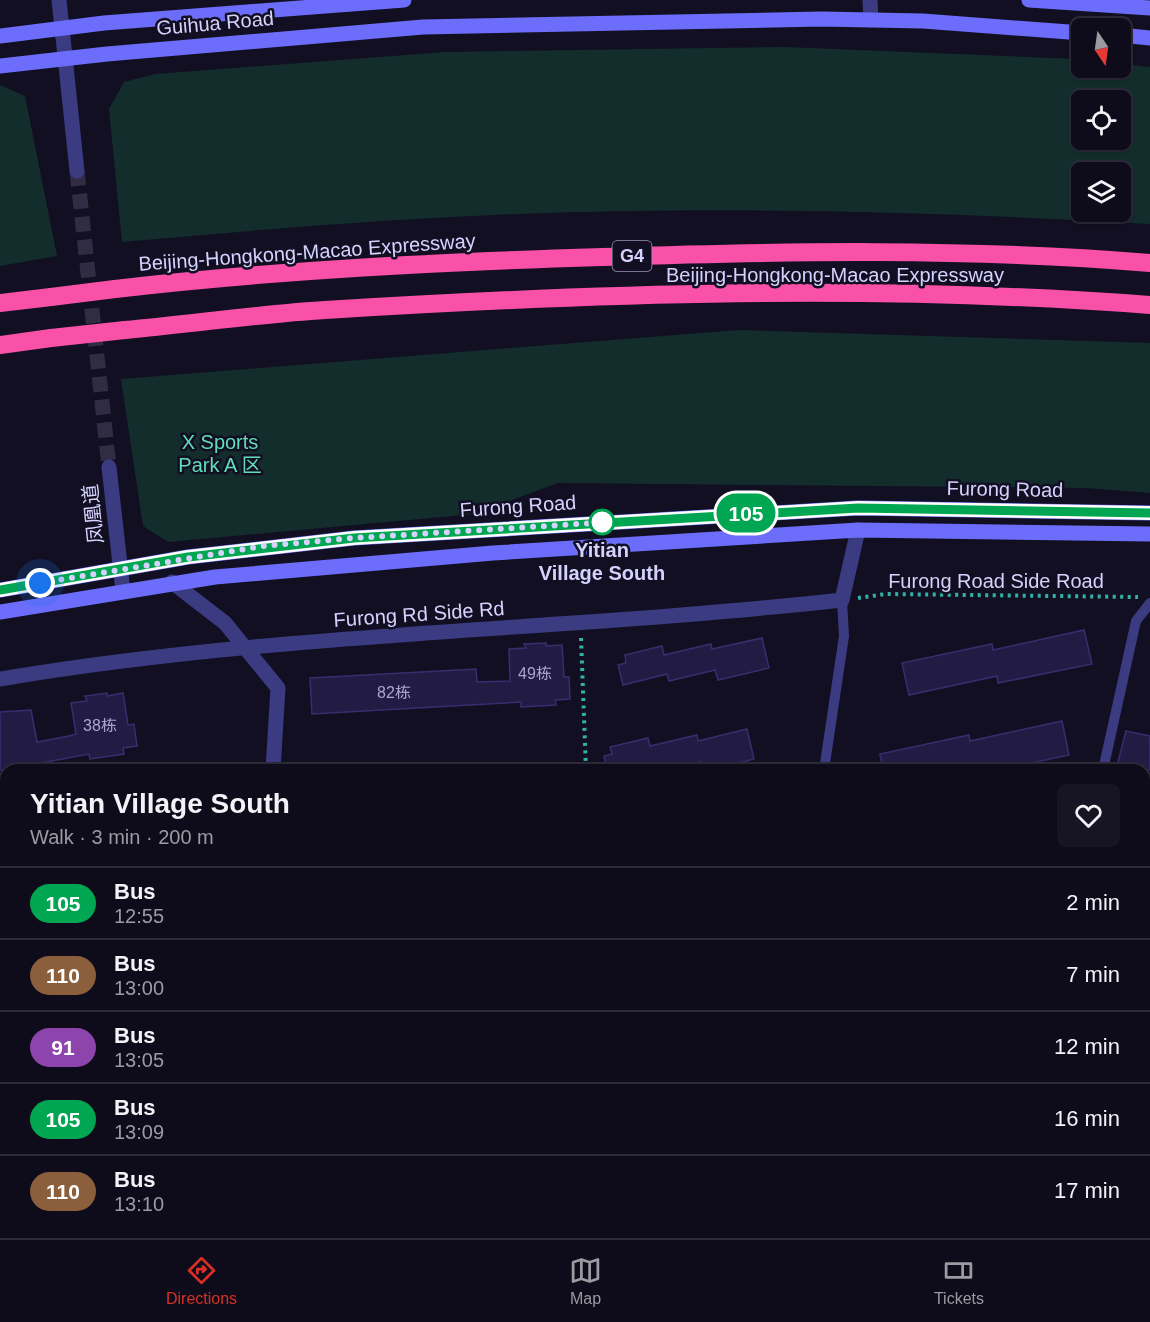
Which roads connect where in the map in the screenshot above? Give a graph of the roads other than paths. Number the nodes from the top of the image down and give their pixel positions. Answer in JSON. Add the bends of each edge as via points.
{"nodes":[{"id":1,"x":59,"y":0,"type":"edge"},
{"id":2,"x":404,"y":0,"type":"edge"},
{"id":3,"x":870,"y":0,"type":"edge"},
{"id":4,"x":1029,"y":0,"type":"edge"},
{"id":5,"x":1150,"y":9,"type":"edge"},
{"id":6,"x":871,"y":20,"type":"junction"},
{"id":7,"x":62,"y":28,"type":"junction"},
{"id":8,"x":1071,"y":32,"type":"edge"},
{"id":9,"x":0,"y":36,"type":"edge"},
{"id":10,"x":1131,"y":36,"type":"edge"},
{"id":11,"x":1150,"y":38,"type":"edge"},
{"id":12,"x":65,"y":58,"type":"junction"},
{"id":13,"x":0,"y":66,"type":"edge"},
{"id":14,"x":77,"y":171,"type":"tunnel mouth"},
{"id":15,"x":1150,"y":263,"type":"edge"},
{"id":16,"x":0,"y":303,"type":"edge"},
{"id":17,"x":1150,"y":305,"type":"edge"},
{"id":18,"x":0,"y":345,"type":"edge"},
{"id":19,"x":109,"y":467,"type":"tunnel mouth"},
{"id":20,"x":1150,"y":513,"type":"edge"},
{"id":21,"x":858,"y":531,"type":"junction"},
{"id":22,"x":1150,"y":534,"type":"edge"},
{"id":23,"x":121,"y":569,"type":"junction"},
{"id":24,"x":172,"y":582,"type":"junction"},
{"id":25,"x":0,"y":590,"type":"edge"},
{"id":26,"x":123,"y":591,"type":"junction"},
{"id":27,"x":842,"y":600,"type":"junction"},
{"id":28,"x":1150,"y":603,"type":"edge"},
{"id":29,"x":0,"y":612,"type":"edge"},
{"id":30,"x":246,"y":647,"type":"junction"},
{"id":31,"x":0,"y":679,"type":"edge"},
{"id":32,"x":273,"y":764,"type":"edge"},
{"id":33,"x":825,"y":764,"type":"edge"},
{"id":34,"x":1104,"y":764,"type":"edge"}],
"edges":[{"from":1,"to":7,"type":"street"},
{"from":2,"to":7,"type":"main road","name":"Guihua Road"},
{"from":3,"to":6,"type":"street"},
{"from":4,"to":5,"type":"main road"},
{"from":6,"to":8,"type":"main road","name":"Guihua Road"},
{"from":6,"to":12,"type":"main road","name":"Guihua Road","via":[[405,28]]},
{"from":7,"to":9,"type":"main road","name":"Guihua Road"},
{"from":7,"to":12,"type":"street"},
{"from":10,"to":11,"type":"main road"},
{"from":12,"to":13,"type":"main road","name":"Guihua Road"},
{"from":12,"to":14,"type":"street"},
{"from":15,"to":16,"type":"highway","name":"Beijing-Hongkong-Macao Expressway","number":"G4","bridge":true,"via":[[907,251],[388,264]]},
{"from":17,"to":18,"type":"highway","name":"Beijing-Hongkong-Macao Expressway","number":"G4","bridge":true,"via":[[945,295],[601,298],[323,310]]},
{"from":19,"to":23,"type":"street","name":"凤凰道"},
{"from":20,"to":23,"type":"main road","name":"Furong Road","via":[[858,508],[731,514],[264,546]]},
{"from":21,"to":22,"type":"main road"},
{"from":21,"to":24,"type":"main road","via":[[493,553]]},
{"from":21,"to":27,"type":"street"},
{"from":23,"to":25,"type":"main road","name":"Furong Road"},
{"from":23,"to":26,"type":"street","name":"凤凰道"},
{"from":24,"to":26,"type":"main road"},
{"from":24,"to":30,"type":"street","via":[[225,623]]},
{"from":26,"to":29,"type":"main road"},
{"from":27,"to":30,"type":"street","name":"Furong Rd Side Rd","via":[[714,614]]},
{"from":27,"to":33,"type":"lane","via":[[844,636]]},
{"from":28,"to":34,"type":"lane","via":[[1136,621]]},
{"from":30,"to":31,"type":"street","name":"Furong Rd Side Rd"},
{"from":30,"to":32,"type":"street","via":[[278,688]]}]}
